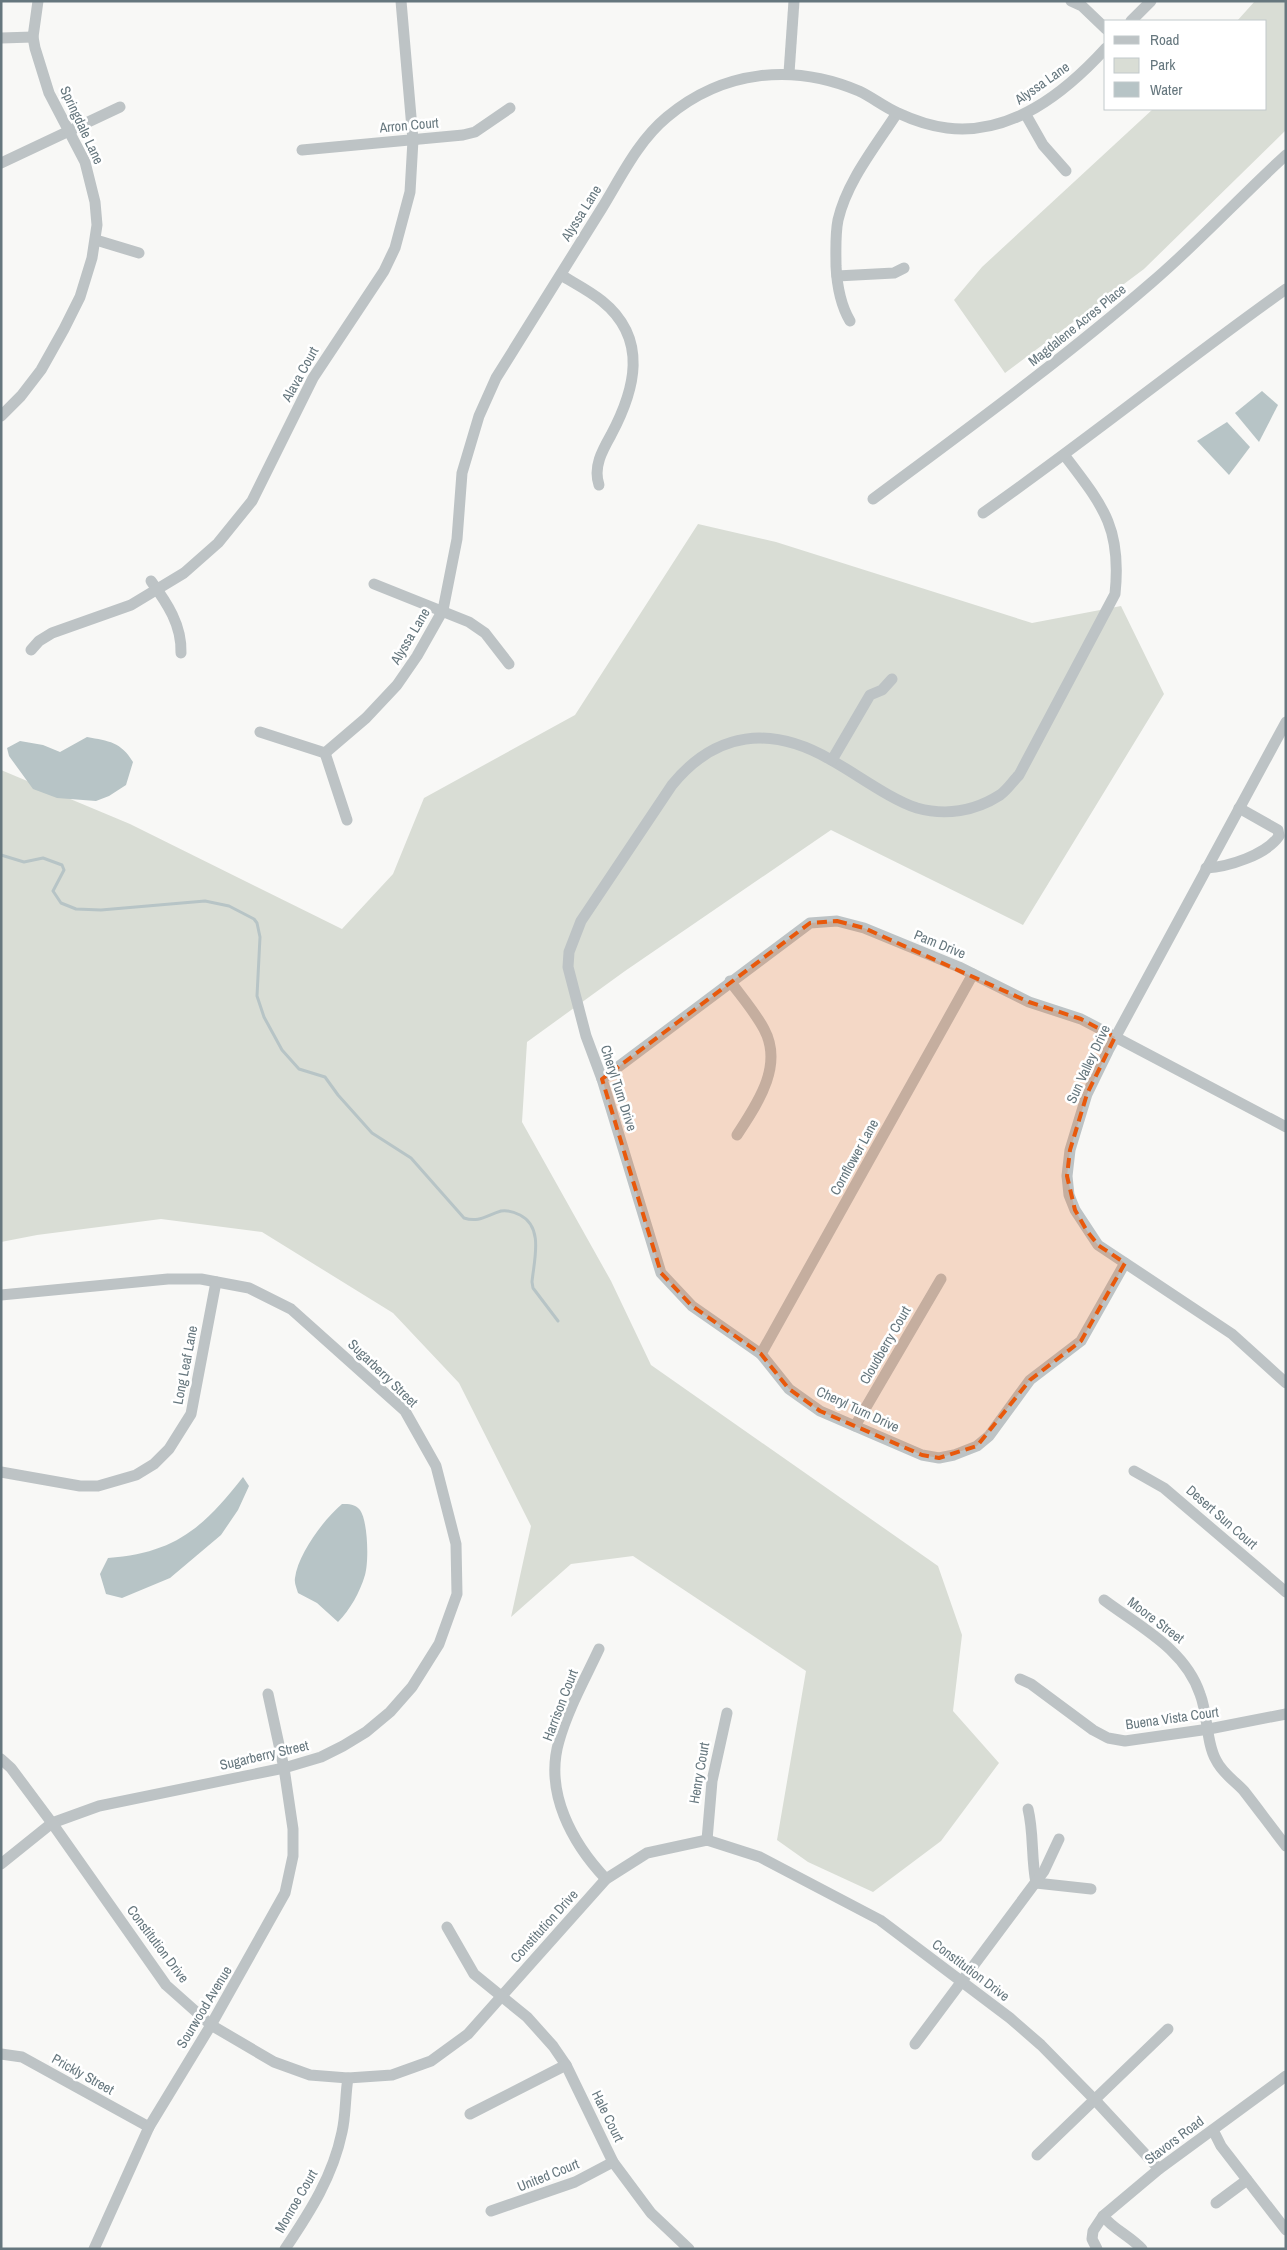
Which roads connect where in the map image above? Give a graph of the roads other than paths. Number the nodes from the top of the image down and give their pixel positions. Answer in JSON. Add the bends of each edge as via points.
{"nodes":[{"id":1,"x":38,"y":1,"type":"edge"},
{"id":2,"x":400,"y":1,"type":"edge"},
{"id":3,"x":794,"y":1,"type":"edge"},
{"id":4,"x":1071,"y":1,"type":"edge"},
{"id":5,"x":1151,"y":1,"type":"edge"},
{"id":6,"x":1133,"y":20,"type":"edge"},
{"id":7,"x":1104,"y":27,"type":"edge"},
{"id":8,"x":33,"y":37,"type":"junction"},
{"id":9,"x":1,"y":38,"type":"edge"},
{"id":10,"x":1104,"y":50,"type":"edge"},
{"id":11,"x":789,"y":73,"type":"junction"},
{"id":12,"x":120,"y":107,"type":"dead end"},
{"id":13,"x":510,"y":108,"type":"dead end"},
{"id":14,"x":897,"y":113,"type":"junction"},
{"id":15,"x":1026,"y":114,"type":"junction"},
{"id":16,"x":69,"y":133,"type":"junction"},
{"id":17,"x":413,"y":140,"type":"junction"},
{"id":18,"x":302,"y":150,"type":"dead end"},
{"id":19,"x":1286,"y":155,"type":"edge"},
{"id":20,"x":1,"y":163,"type":"edge"},
{"id":21,"x":1066,"y":171,"type":"dead end"},
{"id":22,"x":96,"y":240,"type":"junction"},
{"id":23,"x":139,"y":253,"type":"dead end"},
{"id":24,"x":904,"y":268,"type":"dead end"},
{"id":25,"x":561,"y":275,"type":"junction"},
{"id":26,"x":837,"y":276,"type":"junction"},
{"id":27,"x":1286,"y":289,"type":"edge"},
{"id":28,"x":850,"y":321,"type":"dead end"},
{"id":29,"x":1,"y":416,"type":"edge"},
{"id":30,"x":1065,"y":456,"type":"junction"},
{"id":31,"x":599,"y":485,"type":"dead end"},
{"id":32,"x":873,"y":499,"type":"dead end"},
{"id":33,"x":983,"y":513,"type":"dead end"},
{"id":34,"x":151,"y":581,"type":"dead end"},
{"id":35,"x":374,"y":584,"type":"dead end"},
{"id":36,"x":158,"y":590,"type":"junction"},
{"id":37,"x":443,"y":610,"type":"junction"},
{"id":38,"x":32,"y":650,"type":"dead end"},
{"id":39,"x":181,"y":652,"type":"dead end"},
{"id":40,"x":509,"y":664,"type":"dead end"},
{"id":41,"x":892,"y":679,"type":"dead end"},
{"id":42,"x":1286,"y":722,"type":"edge"},
{"id":43,"x":260,"y":732,"type":"dead end"},
{"id":44,"x":325,"y":753,"type":"junction"},
{"id":45,"x":832,"y":760,"type":"junction"},
{"id":46,"x":1239,"y":808,"type":"junction"},
{"id":47,"x":347,"y":820,"type":"dead end"},
{"id":48,"x":1206,"y":868,"type":"junction"},
{"id":49,"x":973,"y":974,"type":"junction"},
{"id":50,"x":730,"y":981,"type":"junction"},
{"id":51,"x":1115,"y":1038,"type":"junction"},
{"id":52,"x":602,"y":1079,"type":"junction"},
{"id":53,"x":1286,"y":1127,"type":"edge"},
{"id":54,"x":737,"y":1135,"type":"dead end"},
{"id":55,"x":1125,"y":1263,"type":"junction"},
{"id":56,"x":941,"y":1279,"type":"dead end"},
{"id":57,"x":216,"y":1282,"type":"junction"},
{"id":58,"x":1,"y":1295,"type":"edge"},
{"id":59,"x":761,"y":1354,"type":"junction"},
{"id":60,"x":1286,"y":1384,"type":"edge"},
{"id":61,"x":855,"y":1426,"type":"junction"},
{"id":62,"x":1134,"y":1471,"type":"dead end"},
{"id":63,"x":1,"y":1472,"type":"edge"},
{"id":64,"x":1286,"y":1592,"type":"edge"},
{"id":65,"x":1104,"y":1600,"type":"dead end"},
{"id":66,"x":599,"y":1649,"type":"dead end"},
{"id":67,"x":1020,"y":1679,"type":"dead end"},
{"id":68,"x":268,"y":1694,"type":"dead end"},
{"id":69,"x":727,"y":1713,"type":"dead end"},
{"id":70,"x":1286,"y":1714,"type":"edge"},
{"id":71,"x":1209,"y":1729,"type":"junction"},
{"id":72,"x":1,"y":1759,"type":"edge"},
{"id":73,"x":284,"y":1768,"type":"junction"},
{"id":74,"x":1028,"y":1809,"type":"dead end"},
{"id":75,"x":52,"y":1823,"type":"junction"},
{"id":76,"x":1060,"y":1839,"type":"dead end"},
{"id":77,"x":707,"y":1840,"type":"junction"},
{"id":78,"x":1286,"y":1846,"type":"edge"},
{"id":79,"x":1,"y":1864,"type":"edge"},
{"id":80,"x":606,"y":1879,"type":"junction"},
{"id":81,"x":1036,"y":1882,"type":"junction"},
{"id":82,"x":1091,"y":1888,"type":"dead end"},
{"id":83,"x":447,"y":1927,"type":"dead end"},
{"id":84,"x":963,"y":1982,"type":"junction"},
{"id":85,"x":501,"y":1996,"type":"junction"},
{"id":86,"x":212,"y":2025,"type":"junction"},
{"id":87,"x":1168,"y":2029,"type":"dead end"},
{"id":88,"x":915,"y":2044,"type":"dead end"},
{"id":89,"x":1,"y":2054,"type":"edge"},
{"id":90,"x":566,"y":2066,"type":"junction"},
{"id":91,"x":1286,"y":2076,"type":"edge"},
{"id":92,"x":348,"y":2078,"type":"junction"},
{"id":93,"x":1095,"y":2100,"type":"junction"},
{"id":94,"x":470,"y":2114,"type":"dead end"},
{"id":95,"x":149,"y":2127,"type":"junction"},
{"id":96,"x":1213,"y":2130,"type":"junction"},
{"id":97,"x":1037,"y":2155,"type":"dead end"},
{"id":98,"x":613,"y":2162,"type":"junction"},
{"id":99,"x":1159,"y":2169,"type":"junction"},
{"id":100,"x":1247,"y":2180,"type":"junction"},
{"id":101,"x":1216,"y":2203,"type":"dead end"},
{"id":102,"x":491,"y":2211,"type":"dead end"},
{"id":103,"x":1102,"y":2216,"type":"junction"},
{"id":104,"x":1286,"y":2230,"type":"edge"},
{"id":105,"x":1094,"y":2244,"type":"edge"},
{"id":106,"x":94,"y":2249,"type":"edge"},
{"id":107,"x":285,"y":2249,"type":"edge"},
{"id":108,"x":689,"y":2249,"type":"edge"},
{"id":109,"x":1142,"y":2249,"type":"edge"}],
"edges":[{"from":1,"to":8,"type":"street","name":"Springdale Lane"},
{"from":2,"to":17,"type":"street","name":"Alava Court"},
{"from":3,"to":11,"type":"street"},
{"from":4,"to":7,"type":"street","via":[[1082,6]]},
{"from":5,"to":6,"type":"street"},
{"from":8,"to":9,"type":"street"},
{"from":8,"to":16,"type":"street","name":"Springdale Lane","via":[[49,92]]},
{"from":10,"to":15,"type":"street","name":"Alyssa Lane","via":[[1073,81]]},
{"from":11,"to":14,"type":"street","name":"Alyssa Lane","via":[[824,78],[843,85]]},
{"from":11,"to":25,"type":"street","name":"Alyssa Lane","via":[[749,78],[710,90],[686,102],[666,118],[632,158]]},
{"from":12,"to":16,"type":"street"},
{"from":13,"to":17,"type":"street","name":"Arron Court","via":[[475,132]]},
{"from":14,"to":15,"type":"street","name":"Alyssa Lane","via":[[929,124],[957,128],[994,126]]},
{"from":14,"to":26,"type":"street","via":[[862,167],[843,205],[835,238]]},
{"from":15,"to":21,"type":"street","via":[[1043,145]]},
{"from":16,"to":20,"type":"street"},
{"from":16,"to":22,"type":"street","name":"Springdale Lane","via":[[89,175],[96,213]]},
{"from":17,"to":18,"type":"street","name":"Arron Court"},
{"from":17,"to":36,"type":"street","name":"Alava Court","via":[[405,216],[384,271],[319,367],[252,501],[209,552]]},
{"from":19,"to":32,"type":"street","name":"Magdalene Acres Place","via":[[1186,252],[1104,324]]},
{"from":22,"to":23,"type":"street"},
{"from":22,"to":29,"type":"street","name":"Springdale Lane","via":[[80,298],[64,329],[41,370]]},
{"from":24,"to":26,"type":"street","via":[[894,273]]},
{"from":25,"to":31,"type":"street","via":[[607,306],[623,325],[632,345],[634,363],[630,389],[624,409],[597,464]]},
{"from":25,"to":37,"type":"street","name":"Alyssa Lane","via":[[496,378],[479,416],[462,473],[457,540]]},
{"from":26,"to":28,"type":"street","via":[[840,300]]},
{"from":27,"to":30,"type":"street"},
{"from":30,"to":33,"type":"street"},
{"from":30,"to":45,"type":"street","name":"Cheryl Turn Drive","via":[[1107,516],[1116,554],[1114,594],[1019,775],[1002,794],[966,811],[933,811],[915,807]]},
{"from":34,"to":36,"type":"street"},
{"from":35,"to":37,"type":"street"},
{"from":36,"to":38,"type":"street","name":"Alava Court","via":[[131,605],[52,633]]},
{"from":36,"to":39,"type":"street","via":[[179,626]]},
{"from":37,"to":40,"type":"street","via":[[485,633]]},
{"from":37,"to":44,"type":"street","name":"Alyssa Lane","via":[[397,685],[366,718]]},
{"from":41,"to":45,"type":"street","via":[[882,690],[870,695]]},
{"from":42,"to":46,"type":"street","name":"Sun Valley Drive"},
{"from":43,"to":44,"type":"street"},
{"from":44,"to":47,"type":"street"},
{"from":45,"to":52,"type":"street","name":"Cheryl Turn Drive","via":[[794,744],[755,738],[737,740],[718,746],[687,767],[672,785],[581,921],[569,952],[572,988]]},
{"from":46,"to":48,"type":"street","name":"Sun Valley Drive"},
{"from":46,"to":48,"type":"street","via":[[1278,830],[1279,836],[1269,847],[1234,863]]},
{"from":48,"to":51,"type":"street","name":"Sun Valley Drive"},
{"from":49,"to":50,"type":"street","name":"Pam Drive","via":[[864,928],[837,921],[810,923]]},
{"from":49,"to":51,"type":"street","name":"Pam Drive","via":[[1029,1002],[1081,1019]]},
{"from":49,"to":59,"type":"street","name":"Cornflower Lane"},
{"from":50,"to":52,"type":"street","name":"Pam Drive"},
{"from":50,"to":54,"type":"street","via":[[764,1029],[771,1048],[770,1070],[761,1097]]},
{"from":51,"to":53,"type":"street","name":"Pam Drive"},
{"from":51,"to":55,"type":"street","name":"Sun Valley Drive","via":[[1087,1094],[1070,1150],[1067,1176],[1069,1195],[1087,1231],[1098,1245]]},
{"from":52,"to":59,"type":"street","name":"Cheryl Turn Drive","via":[[661,1273],[692,1306]]},
{"from":55,"to":60,"type":"street","name":"Sun Valley Drive","via":[[1232,1334]]},
{"from":55,"to":61,"type":"street","name":"Cheryl Turn Drive","via":[[1081,1342],[1030,1380],[978,1446],[939,1458],[922,1455]]},
{"from":56,"to":61,"type":"street","name":"Cloudberry Court"},
{"from":57,"to":58,"type":"street","name":"Sugarberry Street","via":[[168,1279]]},
{"from":57,"to":63,"type":"street","name":"Long Leaf Lane","via":[[191,1414],[169,1449],[154,1464],[136,1475],[98,1486],[80,1486]]},
{"from":57,"to":73,"type":"street","name":"Sugarberry Street","via":[[248,1288],[291,1309],[405,1411],[436,1466],[456,1544],[457,1594],[439,1644],[412,1687],[390,1712],[358,1737],[321,1757]]},
{"from":59,"to":61,"type":"street","name":"Cheryl Turn Drive","via":[[790,1389],[820,1411]]},
{"from":62,"to":64,"type":"street","name":"Desert Sun Court","via":[[1164,1488]]},
{"from":65,"to":71,"type":"street","name":"Moore Street","via":[[1186,1664],[1201,1694]]},
{"from":66,"to":80,"type":"street","name":"Harrison Court","via":[[559,1742],[556,1764],[557,1794],[567,1824],[581,1849]]},
{"from":67,"to":71,"type":"street","name":"Buena Vista Court","via":[[1108,1738],[1125,1741]]},
{"from":68,"to":73,"type":"street","name":"Sourwood Avenue"},
{"from":69,"to":77,"type":"street","name":"Henry Court","via":[[712,1781]]},
{"from":70,"to":71,"type":"street","name":"Buena Vista Court"},
{"from":71,"to":78,"type":"street","name":"Moore Street","via":[[1216,1761]]},
{"from":72,"to":75,"type":"street","name":"Constitution Drive"},
{"from":73,"to":75,"type":"street","name":"Sugarberry Street","via":[[99,1806]]},
{"from":73,"to":86,"type":"street","name":"Sourwood Avenue","via":[[293,1829],[293,1856],[285,1893]]},
{"from":74,"to":81,"type":"street"},
{"from":75,"to":79,"type":"street","name":"Sugarberry Street"},
{"from":75,"to":86,"type":"street","name":"Constitution Drive","via":[[166,1985]]},
{"from":76,"to":81,"type":"street","via":[[1049,1864]]},
{"from":77,"to":80,"type":"street","name":"Constitution Drive","via":[[647,1853]]},
{"from":77,"to":84,"type":"street","name":"Constitution Drive","via":[[760,1856],[880,1920]]},
{"from":80,"to":85,"type":"street","name":"Constitution Drive"},
{"from":81,"to":82,"type":"street"},
{"from":81,"to":84,"type":"street"},
{"from":83,"to":85,"type":"street","name":"Hale Court","via":[[471,1969]]},
{"from":84,"to":88,"type":"street"},
{"from":84,"to":93,"type":"street","name":"Constitution Drive","via":[[1016,2023]]},
{"from":85,"to":90,"type":"street","name":"Hale Court","via":[[538,2027]]},
{"from":85,"to":92,"type":"street","name":"Constitution Drive","via":[[468,2034],[431,2061],[392,2075]]},
{"from":86,"to":92,"type":"street","name":"Constitution Drive","via":[[274,2062],[310,2075]]},
{"from":86,"to":95,"type":"street","name":"Sourwood Avenue"},
{"from":87,"to":93,"type":"street"},
{"from":89,"to":95,"type":"street","name":"Prickly Street","via":[[22,2057]]},
{"from":90,"to":94,"type":"street"},
{"from":90,"to":98,"type":"street","name":"Hale Court"},
{"from":91,"to":96,"type":"street","name":"Stavors Road"},
{"from":92,"to":107,"type":"street","name":"Monroe Court","via":[[342,2132],[329,2177]]},
{"from":93,"to":97,"type":"street"},
{"from":93,"to":99,"type":"street","name":"Constitution Drive"},
{"from":95,"to":106,"type":"street","name":"Sourwood Avenue"},
{"from":96,"to":99,"type":"street","name":"Stavors Road"},
{"from":96,"to":100,"type":"street"},
{"from":98,"to":102,"type":"street","name":"United Court","via":[[575,2182]]},
{"from":98,"to":108,"type":"street","name":"Hale Court","via":[[651,2213]]},
{"from":99,"to":103,"type":"street","name":"Stavors Road"},
{"from":100,"to":101,"type":"street"},
{"from":100,"to":104,"type":"street"},
{"from":103,"to":105,"type":"street","name":"Stavors Road","via":[[1093,2231]]},
{"from":103,"to":109,"type":"street"}]}
